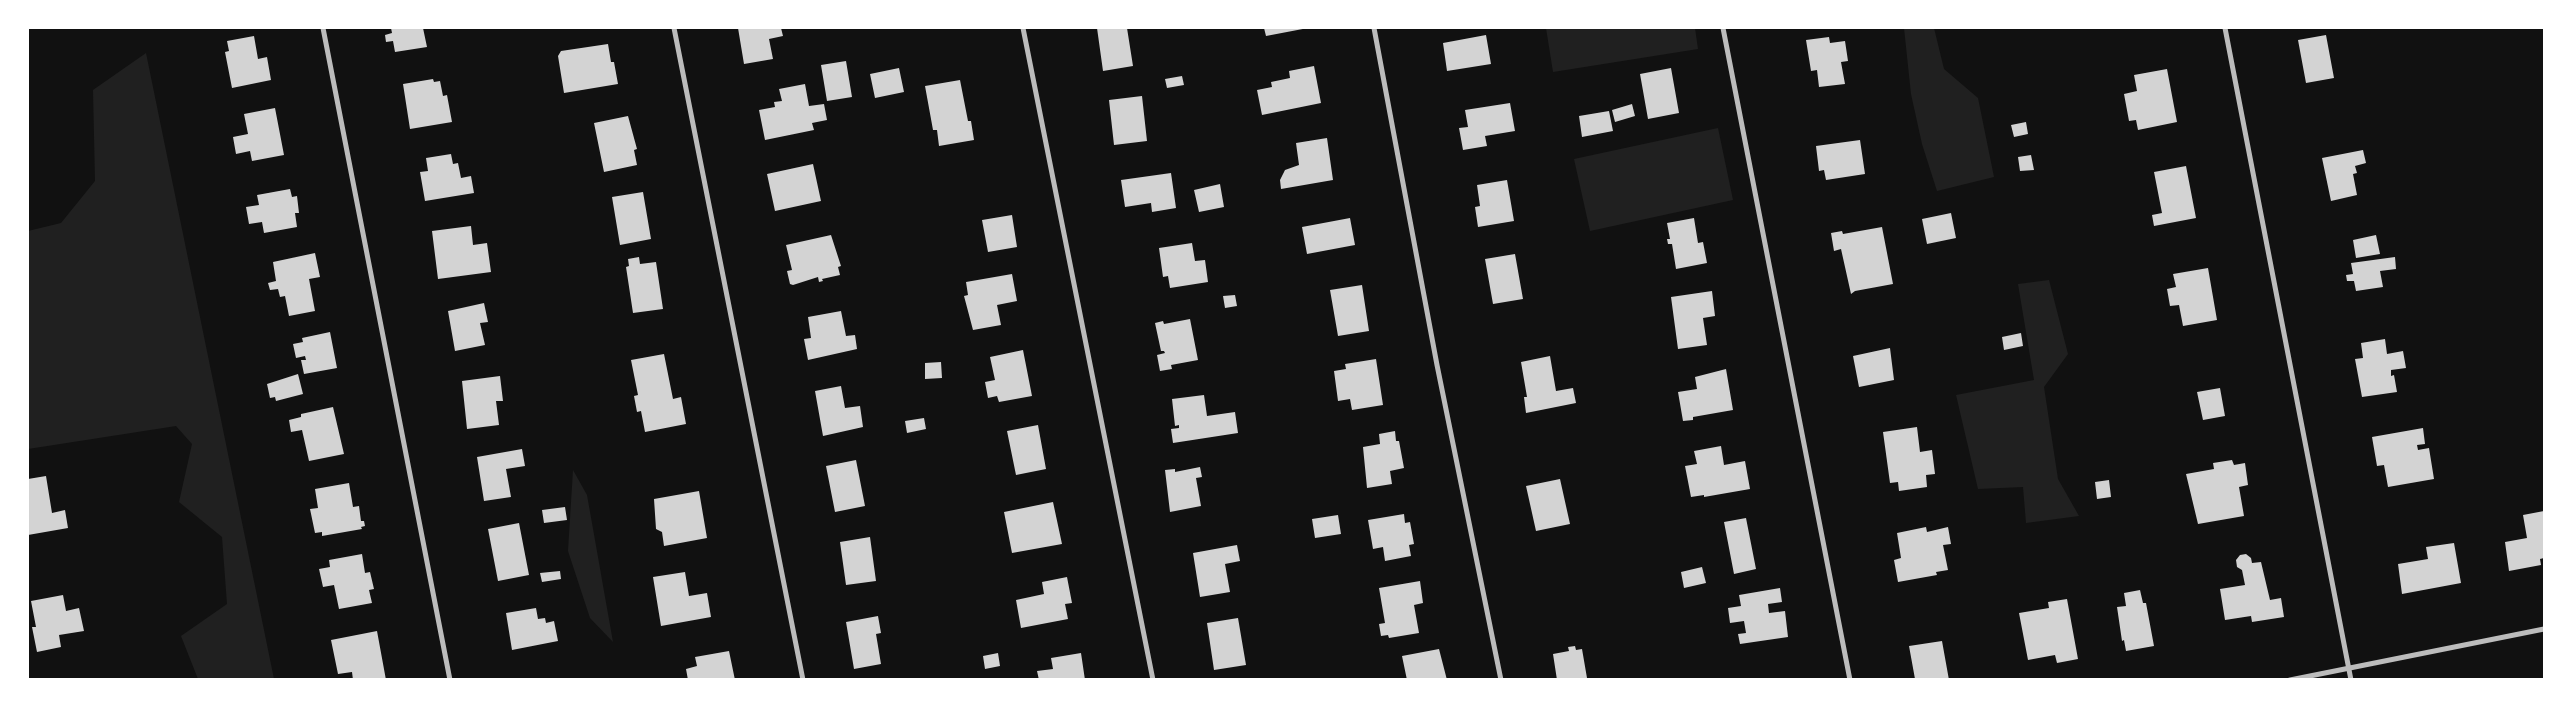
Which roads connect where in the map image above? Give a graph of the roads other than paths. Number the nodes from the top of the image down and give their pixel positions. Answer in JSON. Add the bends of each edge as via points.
{"nodes":[{"id":1,"x":323,"y":28,"type":"edge"},
{"id":2,"x":674,"y":28,"type":"edge"},
{"id":3,"x":1023,"y":28,"type":"edge"},
{"id":4,"x":1374,"y":28,"type":"edge"},
{"id":5,"x":1723,"y":28,"type":"edge"},
{"id":6,"x":2225,"y":28,"type":"edge"},
{"id":7,"x":2544,"y":629,"type":"edge"},
{"id":8,"x":2349,"y":668,"type":"junction"},
{"id":9,"x":450,"y":680,"type":"edge"},
{"id":10,"x":803,"y":680,"type":"edge"},
{"id":11,"x":1153,"y":680,"type":"edge"},
{"id":12,"x":1501,"y":680,"type":"edge"},
{"id":13,"x":1850,"y":680,"type":"edge"},
{"id":14,"x":2290,"y":680,"type":"edge"},
{"id":15,"x":2351,"y":680,"type":"edge"}],
"edges":[{"from":1,"to":9,"type":"street"},
{"from":2,"to":10,"type":"street"},
{"from":3,"to":11,"type":"street"},
{"from":4,"to":12,"type":"street","via":[[1436,365]]},
{"from":5,"to":13,"type":"street"},
{"from":6,"to":8,"type":"street"},
{"from":7,"to":8,"type":"street"},
{"from":8,"to":14,"type":"street"},
{"from":8,"to":15,"type":"street"}]}
